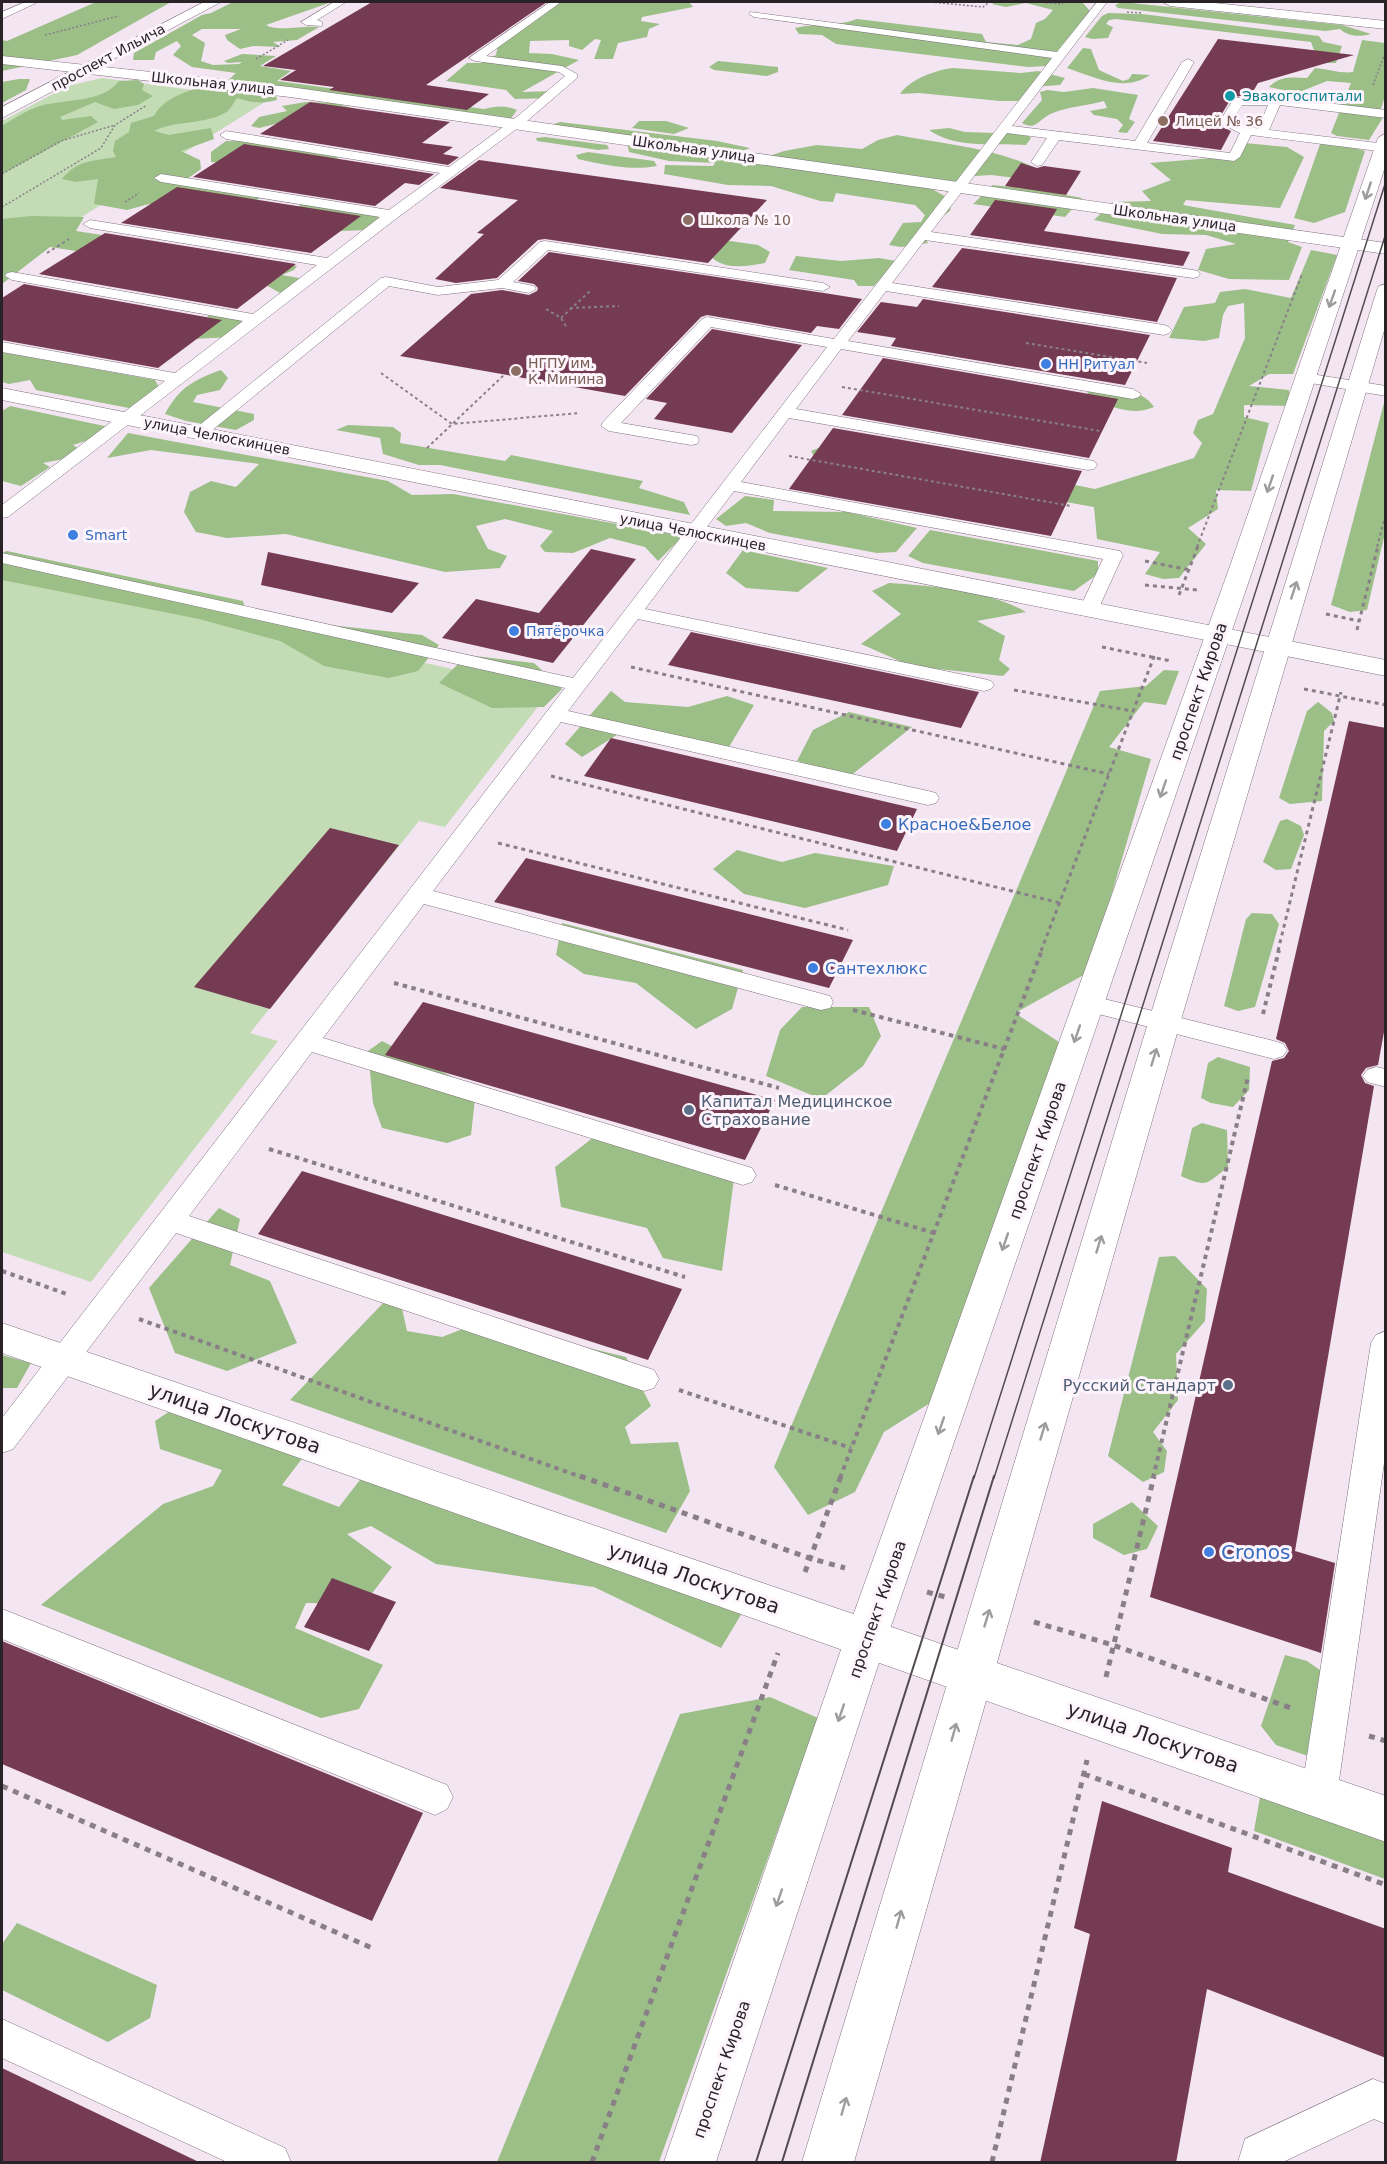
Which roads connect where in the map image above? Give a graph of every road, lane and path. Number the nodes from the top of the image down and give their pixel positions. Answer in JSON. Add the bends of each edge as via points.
{"nodes":[{"id":1,"x":33,"y":2,"type":"edge"},
{"id":2,"x":214,"y":2,"type":"edge"},
{"id":3,"x":341,"y":2,"type":"edge"},
{"id":4,"x":556,"y":2,"type":"edge"},
{"id":5,"x":931,"y":2,"type":"edge"},
{"id":6,"x":989,"y":2,"type":"edge"},
{"id":7,"x":1102,"y":2,"type":"edge"},
{"id":8,"x":1170,"y":2,"type":"edge"},
{"id":9,"x":754,"y":14,"type":"dead end"},
{"id":10,"x":2,"y":15,"type":"edge"},
{"id":11,"x":122,"y":16,"type":"dead end"},
{"id":12,"x":318,"y":24,"type":"joint"},
{"id":13,"x":1386,"y":25,"type":"edge"},
{"id":14,"x":45,"y":35,"type":"dead end"},
{"id":15,"x":1060,"y":56,"type":"junction"},
{"id":16,"x":2,"y":60,"type":"edge"},
{"id":17,"x":1188,"y":62,"type":"dead end"},
{"id":18,"x":248,"y":63,"type":"dead end"},
{"id":19,"x":82,"y":71,"type":"junction"},
{"id":20,"x":154,"y":100,"type":"dead end"},
{"id":21,"x":1276,"y":101,"type":"junction"},
{"id":22,"x":2,"y":113,"type":"edge"},
{"id":23,"x":1386,"y":114,"type":"edge"},
{"id":24,"x":515,"y":124,"type":"junction"},
{"id":25,"x":115,"y":125,"type":"junction"},
{"id":26,"x":1004,"y":129,"type":"junction"},
{"id":27,"x":1247,"y":131,"type":"junction"},
{"id":28,"x":1262,"y":133,"type":"junction"},
{"id":29,"x":226,"y":135,"type":"dead end"},
{"id":30,"x":1056,"y":135,"type":"junction"},
{"id":31,"x":1139,"y":145,"type":"junction"},
{"id":32,"x":1384,"y":145,"type":"edge"},
{"id":33,"x":1037,"y":162,"type":"dead end"},
{"id":34,"x":451,"y":171,"type":"junction"},
{"id":35,"x":2,"y":174,"type":"edge"},
{"id":36,"x":161,"y":178,"type":"dead end"},
{"id":37,"x":958,"y":187,"type":"junction"},
{"id":38,"x":2,"y":207,"type":"edge"},
{"id":39,"x":392,"y":214,"type":"junction"},
{"id":40,"x":90,"y":224,"type":"dead end"},
{"id":41,"x":922,"y":236,"type":"junction"},
{"id":42,"x":1351,"y":244,"type":"junction"},
{"id":43,"x":1386,"y":249,"type":"edge"},
{"id":44,"x":330,"y":263,"type":"junction"},
{"id":45,"x":1303,"y":273,"type":"dead end"},
{"id":46,"x":1193,"y":274,"type":"dead end"},
{"id":47,"x":12,"y":276,"type":"dead end"},
{"id":48,"x":502,"y":284,"type":"junction"},
{"id":49,"x":884,"y":286,"type":"junction"},
{"id":50,"x":823,"y":287,"type":"dead end"},
{"id":51,"x":529,"y":289,"type":"dead end"},
{"id":52,"x":1386,"y":290,"type":"edge"},
{"id":53,"x":590,"y":291,"type":"dead end"},
{"id":54,"x":619,"y":306,"type":"dead end"},
{"id":55,"x":570,"y":308,"type":"junction"},
{"id":56,"x":561,"y":318,"type":"dead end"},
{"id":57,"x":256,"y":319,"type":"junction"},
{"id":58,"x":1164,"y":330,"type":"dead end"},
{"id":59,"x":837,"y":345,"type":"junction"},
{"id":60,"x":2,"y":347,"type":"edge"},
{"id":61,"x":381,"y":373,"type":"dead end"},
{"id":62,"x":505,"y":374,"type":"dead end"},
{"id":63,"x":1305,"y":378,"type":"junction"},
{"id":64,"x":178,"y":379,"type":"junction"},
{"id":65,"x":1358,"y":387,"type":"junction"},
{"id":66,"x":851,"y":388,"type":"dead end"},
{"id":67,"x":1386,"y":392,"type":"edge"},
{"id":68,"x":2,"y":394,"type":"edge"},
{"id":69,"x":1133,"y":394,"type":"dead end"},
{"id":70,"x":625,"y":409,"type":"junction"},
{"id":71,"x":785,"y":412,"type":"junction"},
{"id":72,"x":128,"y":418,"type":"junction"},
{"id":73,"x":452,"y":424,"type":"junction"},
{"id":74,"x":1100,"y":431,"type":"dead end"},
{"id":75,"x":199,"y":432,"type":"junction"},
{"id":76,"x":691,"y":440,"type":"dead end"},
{"id":77,"x":756,"y":451,"type":"junction"},
{"id":78,"x":1088,"y":465,"type":"dead end"},
{"id":79,"x":400,"y":473,"type":"junction"},
{"id":80,"x":731,"y":485,"type":"junction"},
{"id":81,"x":1071,"y":506,"type":"dead end"},
{"id":82,"x":2,"y":513,"type":"edge"},
{"id":83,"x":1386,"y":513,"type":"edge"},
{"id":84,"x":695,"y":532,"type":"junction"},
{"id":85,"x":1114,"y":555,"type":"junction"},
{"id":86,"x":2,"y":558,"type":"edge"},
{"id":87,"x":1190,"y":570,"type":"junction"},
{"id":88,"x":1176,"y":604,"type":"dead end"},
{"id":89,"x":1089,"y":610,"type":"junction"},
{"id":90,"x":634,"y":612,"type":"junction"},
{"id":91,"x":1322,"y":614,"type":"dead end"},
{"id":92,"x":1359,"y":621,"type":"junction"},
{"id":93,"x":1357,"y":633,"type":"dead end"},
{"id":94,"x":1217,"y":635,"type":"junction"},
{"id":95,"x":1277,"y":646,"type":"junction"},
{"id":96,"x":1158,"y":648,"type":"dead end"},
{"id":97,"x":598,"y":660,"type":"junction"},
{"id":98,"x":1386,"y":668,"type":"edge"},
{"id":99,"x":579,"y":685,"type":"junction"},
{"id":100,"x":984,"y":685,"type":"joint"},
{"id":101,"x":1343,"y":685,"type":"dead end"},
{"id":102,"x":1304,"y":688,"type":"dead end"},
{"id":103,"x":1340,"y":696,"type":"junction"},
{"id":104,"x":1386,"y":705,"type":"edge"},
{"id":105,"x":1133,"y":711,"type":"junction"},
{"id":106,"x":557,"y":715,"type":"junction"},
{"id":107,"x":516,"y":767,"type":"junction"},
{"id":108,"x":1109,"y":774,"type":"junction"},
{"id":109,"x":928,"y":798,"type":"dead end"},
{"id":110,"x":465,"y":834,"type":"junction"},
{"id":111,"x":419,"y":895,"type":"junction"},
{"id":112,"x":1060,"y":903,"type":"junction"},
{"id":113,"x":848,"y":930,"type":"dead end"},
{"id":114,"x":359,"y":974,"type":"junction"},
{"id":115,"x":821,"y":1002,"type":"joint"},
{"id":116,"x":1088,"y":1004,"type":"junction"},
{"id":117,"x":1164,"y":1023,"type":"junction"},
{"id":118,"x":307,"y":1042,"type":"junction"},
{"id":119,"x":1265,"y":1048,"type":"junction"},
{"id":120,"x":1004,"y":1049,"type":"junction"},
{"id":121,"x":779,"y":1088,"type":"dead end"},
{"id":122,"x":234,"y":1138,"type":"junction"},
{"id":123,"x":743,"y":1175,"type":"joint"},
{"id":124,"x":170,"y":1221,"type":"junction"},
{"id":125,"x":934,"y":1233,"type":"junction"},
{"id":126,"x":2,"y":1271,"type":"edge"},
{"id":127,"x":685,"y":1277,"type":"dead end"},
{"id":128,"x":105,"y":1307,"type":"junction"},
{"id":129,"x":2,"y":1338,"type":"edge"},
{"id":130,"x":1386,"y":1343,"type":"edge"},
{"id":131,"x":64,"y":1361,"type":"junction"},
{"id":132,"x":644,"y":1379,"type":"joint"},
{"id":133,"x":2,"y":1440,"type":"edge"},
{"id":134,"x":851,"y":1448,"type":"junction"},
{"id":135,"x":809,"y":1558,"type":"junction"},
{"id":136,"x":887,"y":1580,"type":"junction"},
{"id":137,"x":990,"y":1610,"type":"junction"},
{"id":138,"x":795,"y":1613,"type":"junction"},
{"id":139,"x":2,"y":1624,"type":"edge"},
{"id":140,"x":866,"y":1638,"type":"junction"},
{"id":141,"x":1113,"y":1645,"type":"junction"},
{"id":142,"x":971,"y":1674,"type":"junction"},
{"id":143,"x":1096,"y":1718,"type":"junction"},
{"id":144,"x":1330,"y":1722,"type":"junction"},
{"id":145,"x":1386,"y":1741,"type":"edge"},
{"id":146,"x":1084,"y":1774,"type":"junction"},
{"id":147,"x":2,"y":1786,"type":"edge"},
{"id":148,"x":1319,"y":1795,"type":"junction"},
{"id":149,"x":435,"y":1797,"type":"dead end"},
{"id":150,"x":1386,"y":1819,"type":"edge"},
{"id":151,"x":1386,"y":1886,"type":"edge"},
{"id":152,"x":372,"y":1948,"type":"dead end"},
{"id":153,"x":2,"y":2038,"type":"edge"},
{"id":154,"x":1386,"y":2104,"type":"edge"},
{"id":155,"x":271,"y":2163,"type":"edge"},
{"id":156,"x":592,"y":2163,"type":"edge"},
{"id":157,"x":690,"y":2163,"type":"edge"},
{"id":158,"x":828,"y":2163,"type":"edge"},
{"id":159,"x":992,"y":2163,"type":"edge"},
{"id":160,"x":1258,"y":2163,"type":"edge"}],
"edges":[{"from":1,"to":10,"type":"lane"},
{"from":2,"to":19,"type":"street","name":"проспект Ильича"},
{"from":3,"to":12,"type":"lane","via":[[306,22]]},
{"from":4,"to":24,"type":"lane","via":[[475,58],[562,69],[573,76]]},
{"from":5,"to":6,"type":"path","via":[[983,7]]},
{"from":7,"to":15,"type":"lane"},
{"from":8,"to":13,"type":"street"},
{"from":9,"to":15,"type":"lane"},
{"from":11,"to":14,"type":"path"},
{"from":12,"to":18,"type":"path"},
{"from":15,"to":26,"type":"lane"},
{"from":16,"to":19,"type":"street","name":"Школьная улица"},
{"from":17,"to":31,"type":"lane"},
{"from":19,"to":22,"type":"street","name":"проспект Ильича"},
{"from":19,"to":24,"type":"street","name":"Школьная улица","via":[[192,80]]},
{"from":20,"to":25,"type":"path"},
{"from":21,"to":23,"type":"lane"},
{"from":21,"to":27,"type":"lane","via":[[1238,101],[1225,123]]},
{"from":21,"to":28,"type":"lane"},
{"from":24,"to":34,"type":"lane"},
{"from":24,"to":37,"type":"street","name":"Школьная улица"},
{"from":25,"to":35,"type":"path","via":[[61,141]]},
{"from":25,"to":38,"type":"path","via":[[101,148]]},
{"from":26,"to":30,"type":"lane"},
{"from":26,"to":37,"type":"lane"},
{"from":27,"to":28,"type":"lane"},
{"from":27,"to":31,"type":"lane","via":[[1234,157]]},
{"from":28,"to":32,"type":"lane"},
{"from":29,"to":34,"type":"lane"},
{"from":30,"to":31,"type":"lane"},
{"from":30,"to":33,"type":"lane"},
{"from":32,"to":42,"type":"street","name":"проспект Кирова","one_way":true},
{"from":34,"to":39,"type":"lane"},
{"from":36,"to":39,"type":"lane"},
{"from":37,"to":41,"type":"lane"},
{"from":37,"to":42,"type":"street","name":"Школьная улица"},
{"from":39,"to":44,"type":"lane"},
{"from":40,"to":44,"type":"lane"},
{"from":41,"to":46,"type":"lane"},
{"from":41,"to":49,"type":"lane"},
{"from":42,"to":43,"type":"street","name":"Школьная улица"},
{"from":42,"to":63,"type":"street","name":"проспект Кирова","one_way":true},
{"from":44,"to":57,"type":"lane"},
{"from":45,"to":87,"type":"path"},
{"from":47,"to":57,"type":"lane"},
{"from":48,"to":50,"type":"lane","via":[[545,245]]},
{"from":48,"to":51,"type":"lane"},
{"from":48,"to":75,"type":"lane","via":[[438,291],[386,281]]},
{"from":49,"to":58,"type":"lane"},
{"from":49,"to":59,"type":"lane"},
{"from":52,"to":65,"type":"street"},
{"from":53,"to":55,"type":"path"},
{"from":54,"to":55,"type":"path"},
{"from":55,"to":56,"type":"path"},
{"from":57,"to":64,"type":"lane"},
{"from":59,"to":69,"type":"lane"},
{"from":59,"to":70,"type":"lane","via":[[707,322]]},
{"from":59,"to":71,"type":"lane"},
{"from":60,"to":64,"type":"lane"},
{"from":61,"to":73,"type":"path"},
{"from":62,"to":73,"type":"path"},
{"from":63,"to":65,"type":"lane"},
{"from":63,"to":94,"type":"street","name":"проспект Кирова","one_way":true},
{"from":64,"to":72,"type":"lane"},
{"from":65,"to":67,"type":"lane"},
{"from":95,"to":65,"type":"street","one_way":true},
{"from":66,"to":74,"type":"path"},
{"from":68,"to":72,"type":"street","name":"улица Челюскинцев"},
{"from":70,"to":73,"type":"path"},
{"from":70,"to":76,"type":"lane","via":[[609,426]]},
{"from":71,"to":77,"type":"lane"},
{"from":71,"to":78,"type":"lane"},
{"from":72,"to":75,"type":"street","name":"улица Челюскинцев"},
{"from":72,"to":82,"type":"lane"},
{"from":73,"to":79,"type":"path"},
{"from":75,"to":79,"type":"street","name":"улица Челюскинцев"},
{"from":77,"to":80,"type":"lane"},
{"from":77,"to":81,"type":"path"},
{"from":79,"to":84,"type":"street","name":"улица Челюскинцев"},
{"from":80,"to":84,"type":"lane"},
{"from":80,"to":85,"type":"lane"},
{"from":83,"to":92,"type":"path"},
{"from":84,"to":89,"type":"street","name":"улица Челюскинцев"},
{"from":84,"to":90,"type":"lane"},
{"from":85,"to":87,"type":"path"},
{"from":85,"to":89,"type":"lane"},
{"from":86,"to":99,"type":"lane"},
{"from":87,"to":88,"type":"path"},
{"from":89,"to":94,"type":"street","name":"улица Челюскинцев"},
{"from":90,"to":97,"type":"lane"},
{"from":90,"to":100,"type":"lane"},
{"from":91,"to":92,"type":"path"},
{"from":92,"to":93,"type":"path"},
{"from":94,"to":95,"type":"street","name":"улица Челюскинцев"},
{"from":94,"to":116,"type":"street","name":"проспект Кирова","one_way":true},
{"from":95,"to":98,"type":"street","name":"улица Челюскинцев"},
{"from":95,"to":117,"type":"street"},
{"from":96,"to":105,"type":"path"},
{"from":97,"to":99,"type":"lane"},
{"from":97,"to":108,"type":"path"},
{"from":99,"to":106,"type":"lane"},
{"from":100,"to":105,"type":"path"},
{"from":101,"to":103,"type":"path"},
{"from":102,"to":103,"type":"path"},
{"from":103,"to":104,"type":"path"},
{"from":103,"to":119,"type":"path"},
{"from":105,"to":108,"type":"path"},
{"from":106,"to":107,"type":"lane"},
{"from":106,"to":109,"type":"lane"},
{"from":107,"to":110,"type":"lane"},
{"from":107,"to":112,"type":"path"},
{"from":108,"to":112,"type":"path"},
{"from":110,"to":111,"type":"lane"},
{"from":110,"to":113,"type":"path"},
{"from":111,"to":114,"type":"lane"},
{"from":111,"to":115,"type":"lane"},
{"from":112,"to":120,"type":"path"},
{"from":114,"to":118,"type":"lane"},
{"from":114,"to":121,"type":"path"},
{"from":115,"to":120,"type":"path"},
{"from":116,"to":117,"type":"lane"},
{"from":116,"to":136,"type":"street","name":"проспект Кирова","one_way":true},
{"from":117,"to":119,"type":"lane"},
{"from":137,"to":117,"type":"street","one_way":true},
{"from":118,"to":122,"type":"lane"},
{"from":118,"to":123,"type":"lane"},
{"from":119,"to":141,"type":"path"},
{"from":120,"to":125,"type":"path"},
{"from":122,"to":124,"type":"lane"},
{"from":122,"to":127,"type":"path"},
{"from":123,"to":125,"type":"path"},
{"from":124,"to":128,"type":"lane"},
{"from":124,"to":132,"type":"lane"},
{"from":125,"to":134,"type":"path"},
{"from":126,"to":128,"type":"path"},
{"from":128,"to":131,"type":"lane"},
{"from":128,"to":135,"type":"path"},
{"from":129,"to":131,"type":"street","name":"улица Лоскутова"},
{"from":130,"to":144,"type":"lane"},
{"from":131,"to":133,"type":"lane"},
{"from":131,"to":138,"type":"street","name":"улица Лоскутова"},
{"from":132,"to":134,"type":"path"},
{"from":134,"to":135,"type":"path"},
{"from":135,"to":136,"type":"path"},
{"from":135,"to":138,"type":"path"},
{"from":136,"to":137,"type":"path"},
{"from":136,"to":140,"type":"street","name":"проспект Кирова"},
{"from":137,"to":141,"type":"path"},
{"from":142,"to":137,"type":"street","one_way":true},
{"from":138,"to":140,"type":"street","name":"улица Лоскутова"},
{"from":138,"to":156,"type":"path","via":[[763,1691]]},
{"from":139,"to":149,"type":"lane"},
{"from":140,"to":142,"type":"street","name":"улица Лоскутова"},
{"from":140,"to":157,"type":"street","name":"проспект Кирова","one_way":true},
{"from":141,"to":143,"type":"path"},
{"from":141,"to":144,"type":"path"},
{"from":142,"to":143,"type":"street","name":"улица Лоскутова"},
{"from":158,"to":142,"type":"street","one_way":true},
{"from":143,"to":146,"type":"path"},
{"from":143,"to":148,"type":"street","name":"улица Лоскутова"},
{"from":144,"to":145,"type":"path"},
{"from":144,"to":148,"type":"lane"},
{"from":146,"to":151,"type":"path"},
{"from":146,"to":159,"type":"path"},
{"from":147,"to":152,"type":"path"},
{"from":148,"to":150,"type":"street","name":"улица Лоскутова"},
{"from":153,"to":155,"type":"lane"},
{"from":154,"to":160,"type":"lane","via":[[1373,2099],[1259,2153]]}]}
